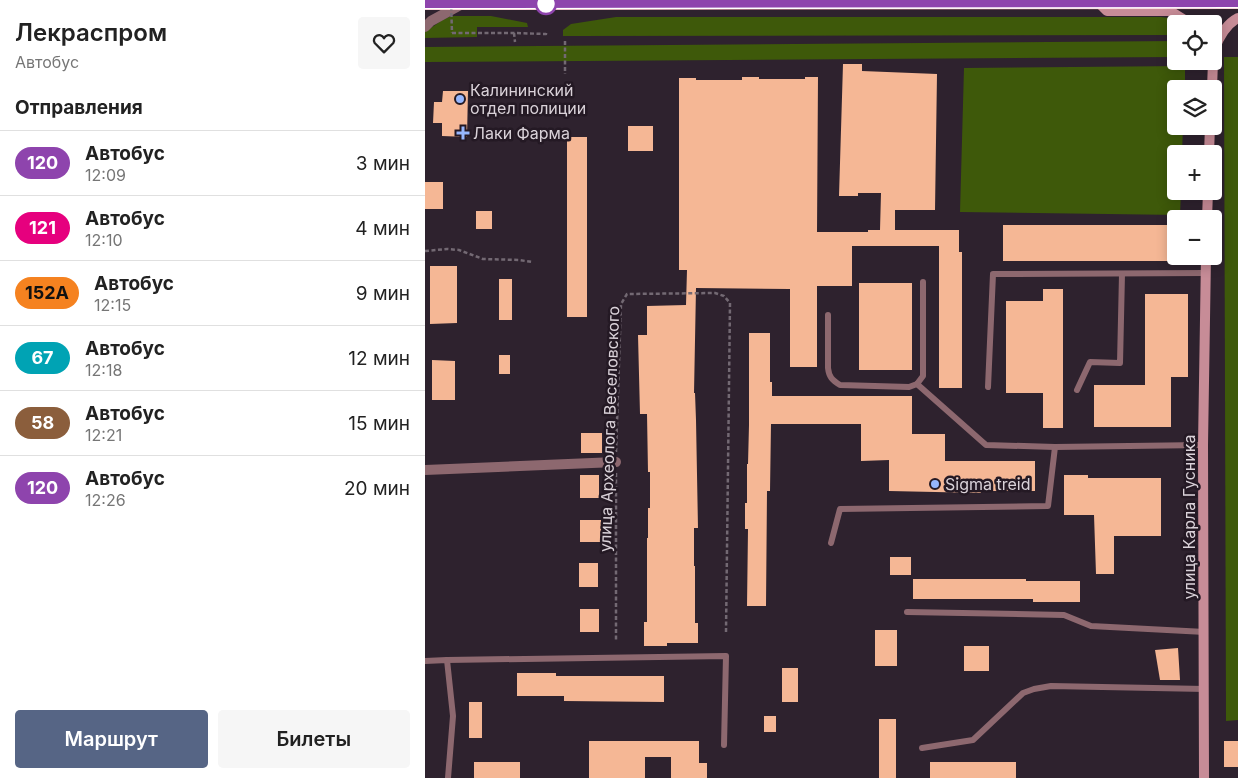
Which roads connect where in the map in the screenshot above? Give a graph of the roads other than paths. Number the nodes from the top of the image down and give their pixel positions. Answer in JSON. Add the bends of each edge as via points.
{"nodes":[{"id":1,"x":457,"y":2,"type":"edge"},
{"id":2,"x":1238,"y":3,"type":"edge"},
{"id":3,"x":425,"y":4,"type":"edge"},
{"id":4,"x":1100,"y":4,"type":"junction"},
{"id":5,"x":1176,"y":15,"type":"edge"},
{"id":6,"x":1238,"y":18,"type":"edge"},
{"id":7,"x":425,"y":27,"type":"edge"},
{"id":8,"x":1222,"y":34,"type":"edge"},
{"id":9,"x":1205,"y":265,"type":"edge"},
{"id":10,"x":1205,"y":273,"type":"junction"},
{"id":11,"x":1122,"y":274,"type":"junction"},
{"id":12,"x":923,"y":282,"type":"dead end"},
{"id":13,"x":828,"y":315,"type":"dead end"},
{"id":14,"x":917,"y":384,"type":"junction"},
{"id":15,"x":988,"y":387,"type":"dead end"},
{"id":16,"x":1077,"y":390,"type":"dead end"},
{"id":17,"x":1203,"y":445,"type":"junction"},
{"id":18,"x":1055,"y":447,"type":"junction"},
{"id":19,"x":616,"y":462,"type":"road end"},
{"id":20,"x":425,"y":470,"type":"edge"},
{"id":21,"x":831,"y":543,"type":"dead end"},
{"id":22,"x":907,"y":612,"type":"dead end"},
{"id":23,"x":1205,"y":632,"type":"junction"},
{"id":24,"x":447,"y":660,"type":"junction"},
{"id":25,"x":425,"y":661,"type":"edge"},
{"id":26,"x":1205,"y":689,"type":"junction"},
{"id":27,"x":724,"y":745,"type":"dead end"},
{"id":28,"x":922,"y":748,"type":"dead end"},
{"id":29,"x":448,"y":778,"type":"edge"},
{"id":30,"x":1204,"y":778,"type":"edge"}],
"edges":[{"from":1,"to":3,"type":"main road"},
{"from":1,"to":4,"type":"main road"},
{"from":1,"to":7,"type":"street"},
{"from":2,"to":4,"type":"main road"},
{"from":4,"to":5,"type":"street","via":[[1107,11],[1170,11]]},
{"from":6,"to":8,"type":"street","via":[[1231,21]]},
{"from":9,"to":10,"type":"street","name":"улица Карла Гусника"},
{"from":10,"to":11,"type":"lane"},
{"from":10,"to":17,"type":"street","name":"улица Карла Гусника"},
{"from":11,"to":15,"type":"lane","via":[[993,274]]},
{"from":11,"to":16,"type":"lane","via":[[1120,363],[1090,362]]},
{"from":12,"to":14,"type":"lane","via":[[923,376]]},
{"from":13,"to":14,"type":"lane","via":[[827,368],[833,381],[840,385],[909,387]]},
{"from":14,"to":18,"type":"lane","via":[[986,445]]},
{"from":17,"to":18,"type":"lane"},
{"from":17,"to":23,"type":"street","name":"улица Карла Гусника"},
{"from":18,"to":21,"type":"lane","via":[[1048,506],[840,509]]},
{"from":19,"to":20,"type":"street"},
{"from":22,"to":23,"type":"lane","via":[[1065,615],[1091,626]]},
{"from":23,"to":26,"type":"street","name":"улица Карла Гусника"},
{"from":24,"to":25,"type":"lane"},
{"from":24,"to":27,"type":"lane","via":[[726,656]]},
{"from":24,"to":29,"type":"lane","via":[[453,716]]},
{"from":26,"to":28,"type":"lane","via":[[1051,686],[1034,689],[1023,693],[973,740]]},
{"from":26,"to":30,"type":"street","name":"улица Карла Гусника"}]}
